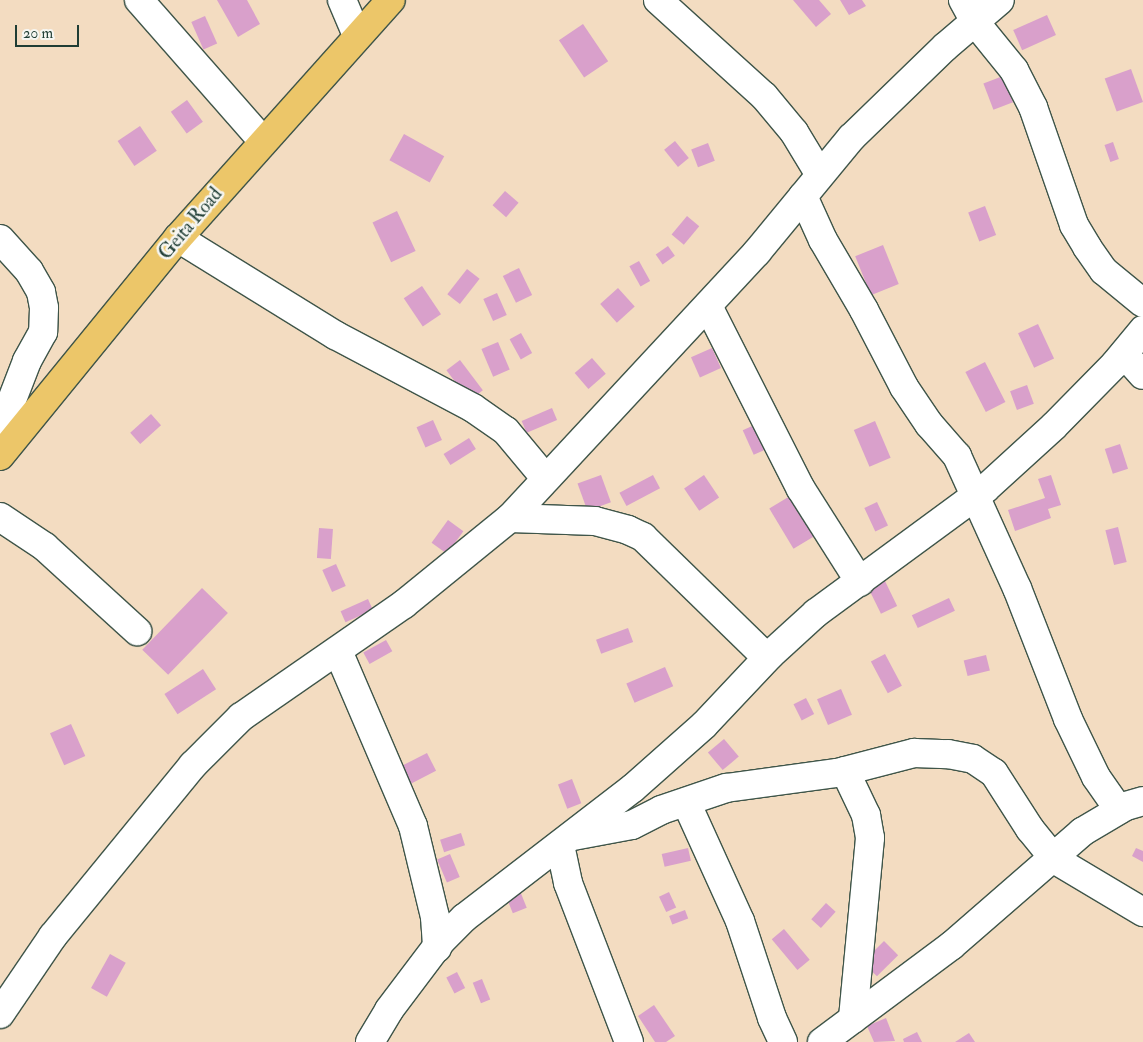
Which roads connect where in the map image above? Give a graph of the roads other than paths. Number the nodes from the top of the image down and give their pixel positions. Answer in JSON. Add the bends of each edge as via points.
{"nodes":[{"id":1,"x":139,"y":0,"type":"edge"},
{"id":2,"x":342,"y":0,"type":"edge"},
{"id":3,"x":391,"y":0,"type":"edge"},
{"id":4,"x":658,"y":0,"type":"edge"},
{"id":5,"x":1000,"y":0,"type":"edge"},
{"id":6,"x":969,"y":11,"type":"edge"},
{"id":7,"x":357,"y":35,"type":"junction"},
{"id":8,"x":262,"y":140,"type":"junction"},
{"id":9,"x":820,"y":175,"type":"junction"},
{"id":10,"x":803,"y":196,"type":"junction"},
{"id":11,"x":178,"y":238,"type":"junction"},
{"id":12,"x":0,"y":239,"type":"edge"},
{"id":13,"x":1143,"y":303,"type":"edge"},
{"id":14,"x":708,"y":306,"type":"junction"},
{"id":15,"x":1143,"y":330,"type":"edge"},
{"id":16,"x":1124,"y":354,"type":"junction"},
{"id":17,"x":1143,"y":375,"type":"edge"},
{"id":18,"x":0,"y":431,"type":"edge"},
{"id":19,"x":0,"y":456,"type":"edge"},
{"id":20,"x":546,"y":479,"type":"junction"},
{"id":21,"x":974,"y":497,"type":"junction"},
{"id":22,"x":0,"y":517,"type":"edge"},
{"id":23,"x":510,"y":518,"type":"junction"},
{"id":24,"x":860,"y":582,"type":"junction"},
{"id":25,"x":137,"y":631,"type":"dead end"},
{"id":26,"x":338,"y":651,"type":"junction"},
{"id":27,"x":767,"y":658,"type":"junction"},
{"id":28,"x":844,"y":771,"type":"junction"},
{"id":29,"x":1143,"y":781,"type":"edge"},
{"id":30,"x":686,"y":802,"type":"junction"},
{"id":31,"x":1129,"y":805,"type":"edge"},
{"id":32,"x":566,"y":840,"type":"junction"},
{"id":33,"x":1054,"y":859,"type":"junction"},
{"id":34,"x":1143,"y":912,"type":"edge"},
{"id":35,"x":437,"y":948,"type":"junction"},
{"id":36,"x":0,"y":1014,"type":"edge"},
{"id":37,"x":853,"y":1019,"type":"junction"},
{"id":38,"x":370,"y":1042,"type":"edge"},
{"id":39,"x":629,"y":1042,"type":"edge"},
{"id":40,"x":783,"y":1042,"type":"edge"},
{"id":41,"x":822,"y":1042,"type":"edge"}],
"edges":[{"from":1,"to":8,"type":"street"},
{"from":2,"to":7,"type":"street"},
{"from":3,"to":7,"type":"highway","name":"Geita Road"},
{"from":4,"to":9,"type":"street","via":[[764,96],[794,132]]},
{"from":5,"to":6,"type":"street"},
{"from":6,"to":9,"type":"street"},
{"from":6,"to":13,"type":"street","via":[[1014,70],[1033,108],[1074,225],[1087,247],[1104,271]]},
{"from":7,"to":8,"type":"highway","name":"Geita Road"},
{"from":8,"to":11,"type":"highway","name":"Geita Road"},
{"from":9,"to":10,"type":"street"},
{"from":10,"to":14,"type":"street"},
{"from":10,"to":21,"type":"street","via":[[823,240],[904,387],[929,424],[957,456]]},
{"from":11,"to":19,"type":"highway","name":"Geita Road"},
{"from":11,"to":20,"type":"street","via":[[335,334],[473,408],[506,431]]},
{"from":12,"to":18,"type":"street","via":[[29,271],[41,292],[44,308],[43,332],[27,361]]},
{"from":14,"to":20,"type":"street"},
{"from":14,"to":24,"type":"street","via":[[801,489]]},
{"from":15,"to":16,"type":"street"},
{"from":16,"to":17,"type":"street"},
{"from":16,"to":21,"type":"street","via":[[1054,426]]},
{"from":20,"to":23,"type":"street"},
{"from":21,"to":24,"type":"street"},
{"from":21,"to":31,"type":"street","via":[[1018,588],[1068,719],[1096,777]]},
{"from":22,"to":25,"type":"street","via":[[45,546]]},
{"from":23,"to":26,"type":"street","via":[[449,564],[404,604]]},
{"from":23,"to":27,"type":"street","via":[[595,521],[643,537]]},
{"from":24,"to":27,"type":"street","via":[[816,613]]},
{"from":26,"to":35,"type":"street","via":[[413,826],[435,917]]},
{"from":26,"to":36,"type":"street","via":[[241,717],[193,765],[53,936]]},
{"from":27,"to":32,"type":"street","via":[[704,725],[633,788]]},
{"from":28,"to":30,"type":"street","via":[[756,782]]},
{"from":28,"to":33,"type":"street","via":[[914,753],[973,759],[994,773],[1030,830]]},
{"from":28,"to":37,"type":"street","via":[[866,814],[870,838]]},
{"from":29,"to":31,"type":"street"},
{"from":30,"to":32,"type":"street","via":[[632,825]]},
{"from":30,"to":40,"type":"street","via":[[740,921]]},
{"from":31,"to":33,"type":"street","via":[[1082,832]]},
{"from":32,"to":35,"type":"street","via":[[464,918]]},
{"from":32,"to":39,"type":"street","via":[[568,883]]},
{"from":33,"to":34,"type":"street"},
{"from":33,"to":37,"type":"street","via":[[951,946]]},
{"from":35,"to":38,"type":"street","via":[[389,1010]]},
{"from":37,"to":41,"type":"street"}]}
